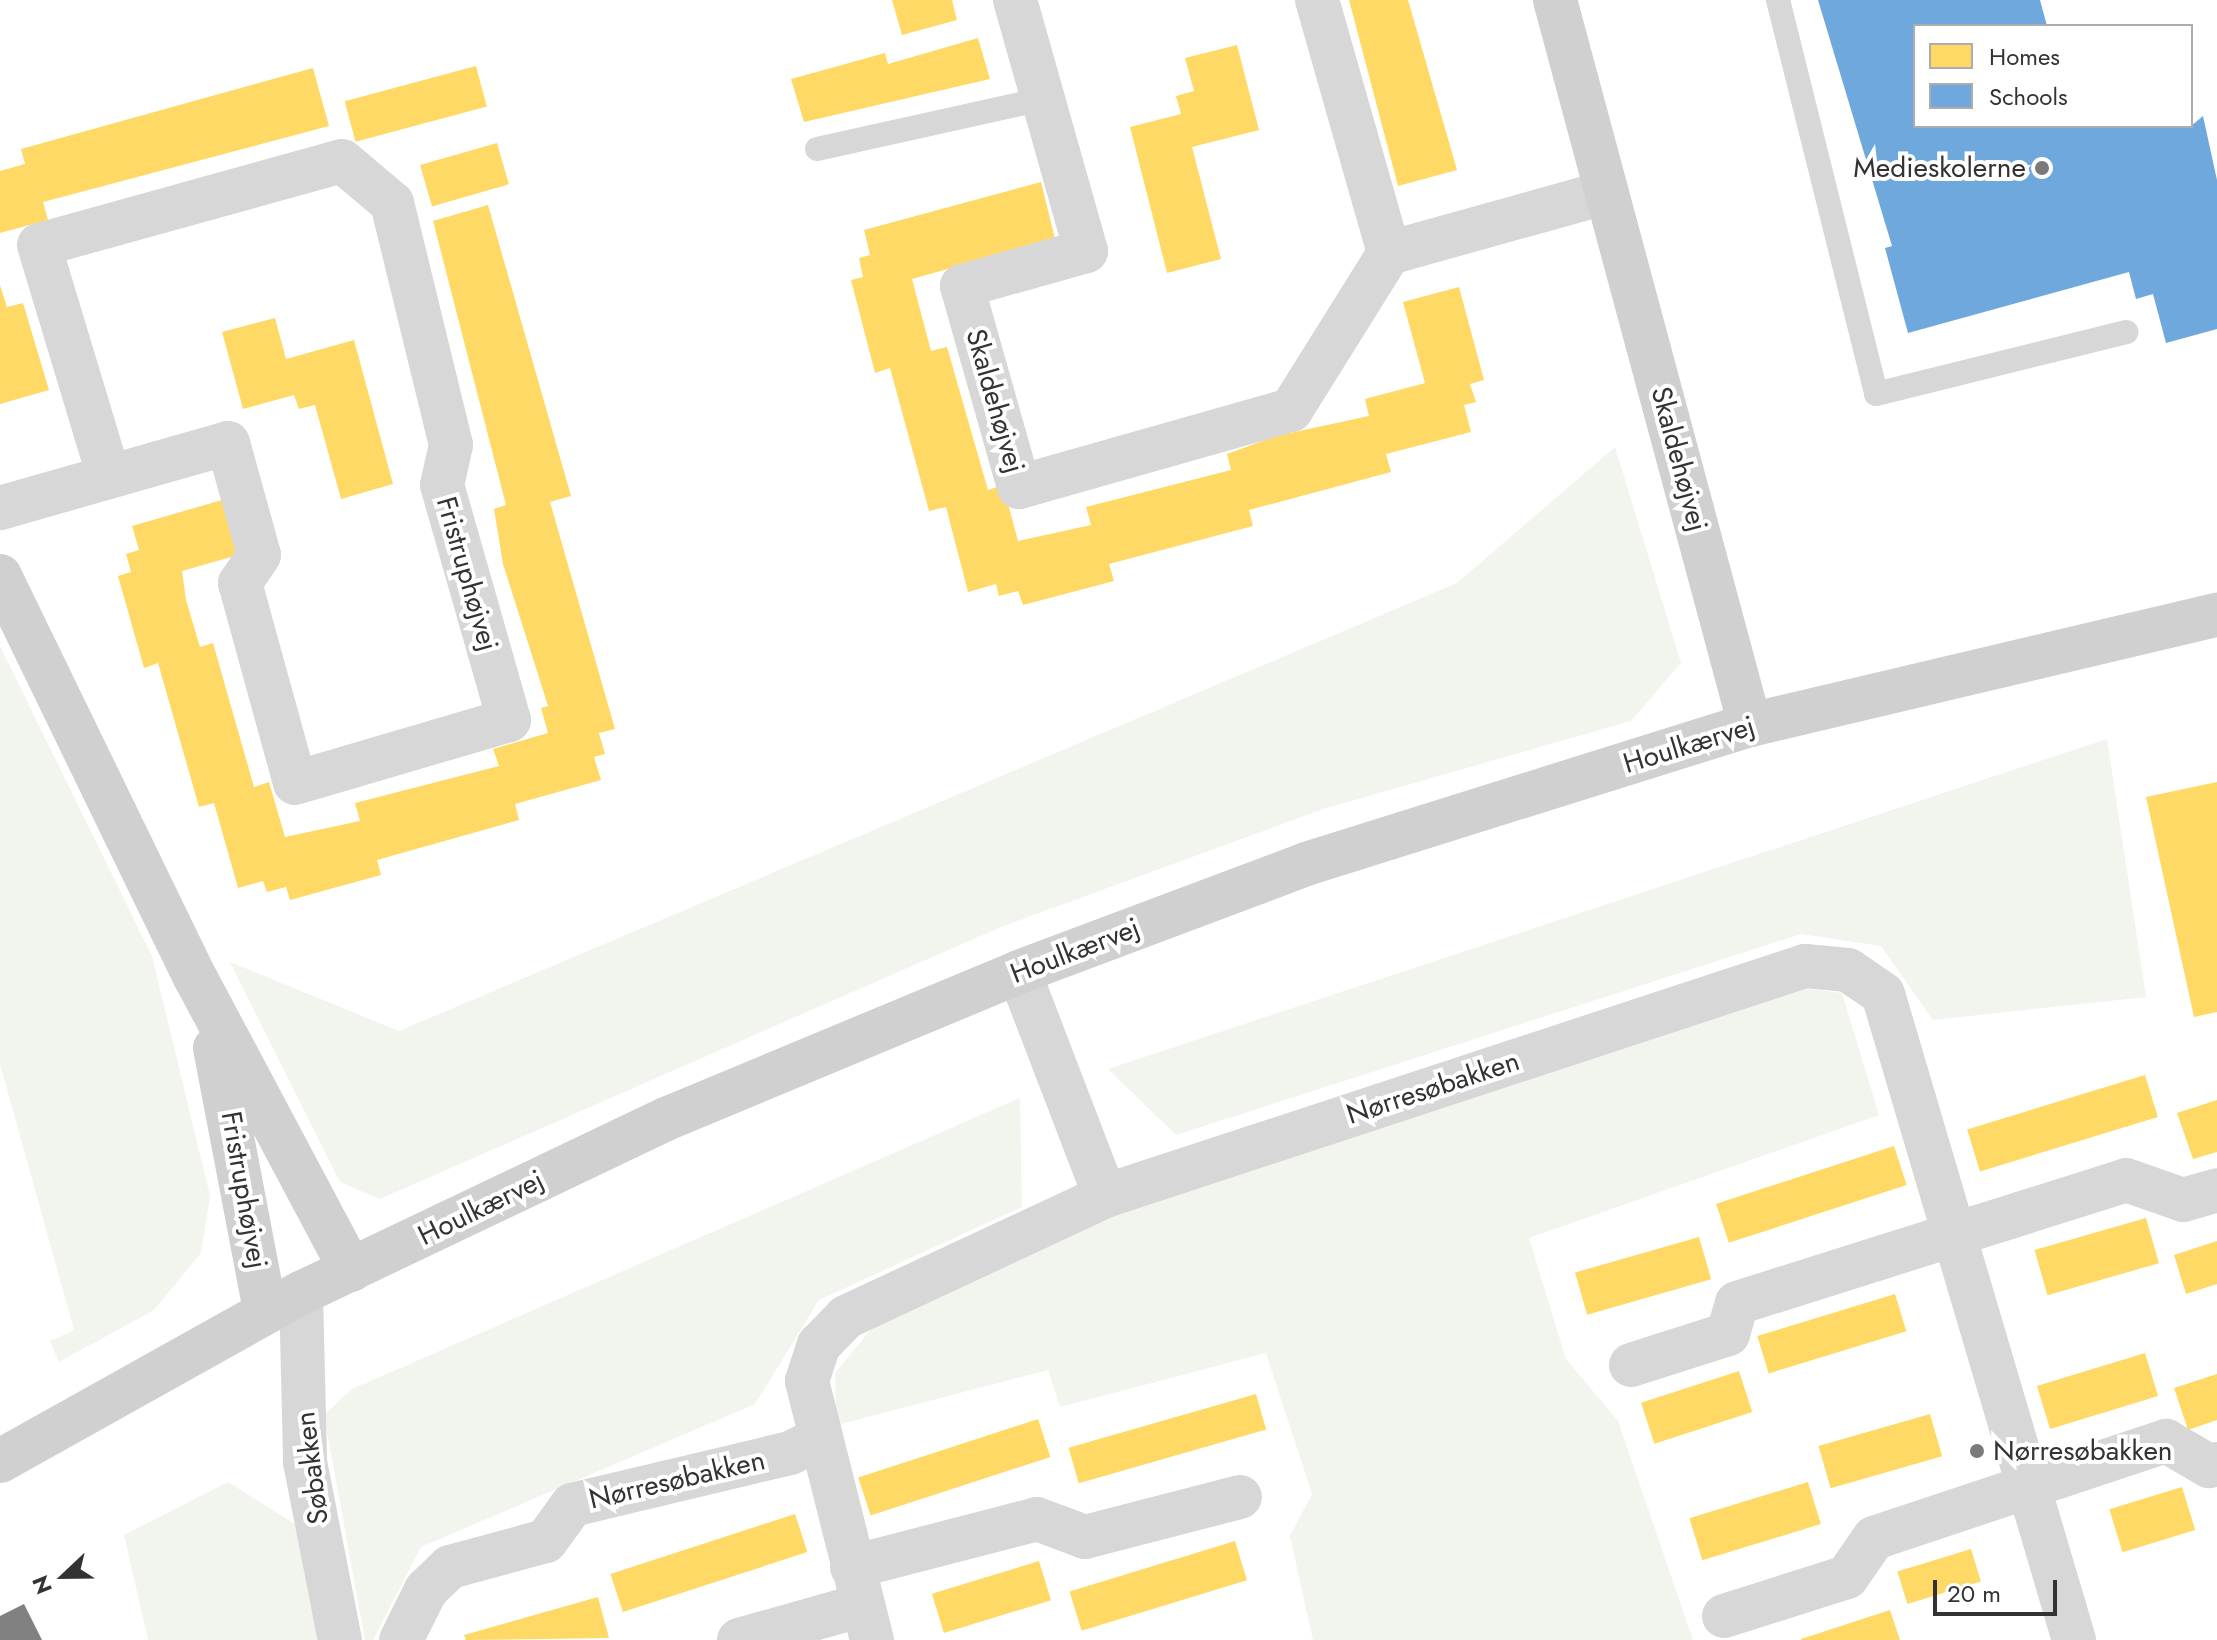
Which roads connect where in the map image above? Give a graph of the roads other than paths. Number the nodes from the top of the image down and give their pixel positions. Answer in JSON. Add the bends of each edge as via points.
{"nodes":[{"id":1,"x":1015,"y":0,"type":"edge"},
{"id":2,"x":1317,"y":0,"type":"edge"},
{"id":3,"x":1555,"y":0,"type":"edge"},
{"id":4,"x":1778,"y":0,"type":"edge"},
{"id":5,"x":1043,"y":99,"type":"junction"},
{"id":6,"x":817,"y":149,"type":"dead end"},
{"id":7,"x":1607,"y":192,"type":"junction"},
{"id":8,"x":1389,"y":253,"type":"junction"},
{"id":9,"x":2126,"y":332,"type":"dead end"},
{"id":10,"x":108,"y":474,"type":"junction"},
{"id":11,"x":0,"y":508,"type":"edge"},
{"id":12,"x":0,"y":576,"type":"edge"},
{"id":13,"x":2217,"y":615,"type":"edge"},
{"id":14,"x":1750,"y":725,"type":"junction"},
{"id":15,"x":1019,"y":972,"type":"junction"},
{"id":16,"x":195,"y":977,"type":"junction"},
{"id":17,"x":2217,"y":1190,"type":"edge"},
{"id":18,"x":1105,"y":1196,"type":"junction"},
{"id":19,"x":1956,"y":1235,"type":"junction"},
{"id":20,"x":351,"y":1270,"type":"junction"},
{"id":21,"x":283,"y":1302,"type":"junction"},
{"id":22,"x":1631,"y":1365,"type":"dead end"},
{"id":23,"x":819,"y":1439,"type":"junction"},
{"id":24,"x":0,"y":1461,"type":"edge"},
{"id":25,"x":2217,"y":1464,"type":"edge"},
{"id":26,"x":2031,"y":1491,"type":"junction"},
{"id":27,"x":1240,"y":1497,"type":"dead end"},
{"id":28,"x":862,"y":1604,"type":"edge"},
{"id":29,"x":1724,"y":1616,"type":"dead end"},
{"id":30,"x":340,"y":1640,"type":"edge"},
{"id":31,"x":401,"y":1640,"type":"edge"},
{"id":32,"x":739,"y":1640,"type":"edge"},
{"id":33,"x":2074,"y":1640,"type":"edge"}],
"edges":[{"from":1,"to":5,"type":"street","name":"Skaldehøjvej"},
{"from":2,"to":8,"type":"street"},
{"from":3,"to":7,"type":"street","name":"Skaldehøjvej"},
{"from":4,"to":9,"type":"lane","via":[[1876,394]]},
{"from":5,"to":6,"type":"lane"},
{"from":5,"to":8,"type":"street","name":"Skaldehøjvej","via":[[1086,251],[962,286],[1019,487],[1291,410]]},
{"from":7,"to":8,"type":"street"},
{"from":7,"to":14,"type":"street","name":"Skaldehøjvej"},
{"from":10,"to":10,"type":"street","name":"Fristruphøjvej","via":[[228,443],[259,555],[240,583],[295,783],[509,720],[442,485],[451,445],[392,203],[342,161],[39,245]]},
{"from":10,"to":11,"type":"street","name":"Fristruphøjvej"},
{"from":12,"to":16,"type":"street","name":"Fristruphøjvej"},
{"from":13,"to":14,"type":"street","name":"Houlkærvej"},
{"from":14,"to":15,"type":"street","name":"Houlkærvej","via":[[1306,864]]},
{"from":15,"to":18,"type":"street"},
{"from":15,"to":20,"type":"street","name":"Houlkærvej","via":[[666,1119]]},
{"from":16,"to":20,"type":"street","name":"Fristruphøjvej"},
{"from":16,"to":21,"type":"street","name":"Fristruphøjvej"},
{"from":17,"to":19,"type":"street","via":[[2183,1200],[2126,1180]]},
{"from":18,"to":19,"type":"street","name":"Nørresøbakken","via":[[1805,966],[1848,970],[1883,994]]},
{"from":18,"to":23,"type":"street","name":"Nørresøbakken","via":[[846,1317],[819,1345],[807,1381]]},
{"from":19,"to":22,"type":"street","via":[[1737,1303],[1728,1334]]},
{"from":19,"to":26,"type":"street","name":"Nørresøbakken"},
{"from":20,"to":21,"type":"street","name":"Houlkærvej"},
{"from":21,"to":24,"type":"street","name":"Houlkærvej"},
{"from":21,"to":30,"type":"street","name":"Søbakken","via":[[305,1462]]},
{"from":23,"to":28,"type":"street","name":"Nørresøbakken"},
{"from":23,"to":31,"type":"street","name":"Nørresøbakken","via":[[790,1453],[572,1505],[546,1541],[450,1567],[426,1590]]},
{"from":25,"to":26,"type":"street","via":[[2209,1466],[2166,1441]]},
{"from":26,"to":29,"type":"street","via":[[1874,1538],[1847,1577]]},
{"from":26,"to":33,"type":"street","name":"Nørresøbakken"},
{"from":27,"to":28,"type":"street","via":[[1085,1537],[1037,1519]]},
{"from":28,"to":32,"type":"street"}]}
